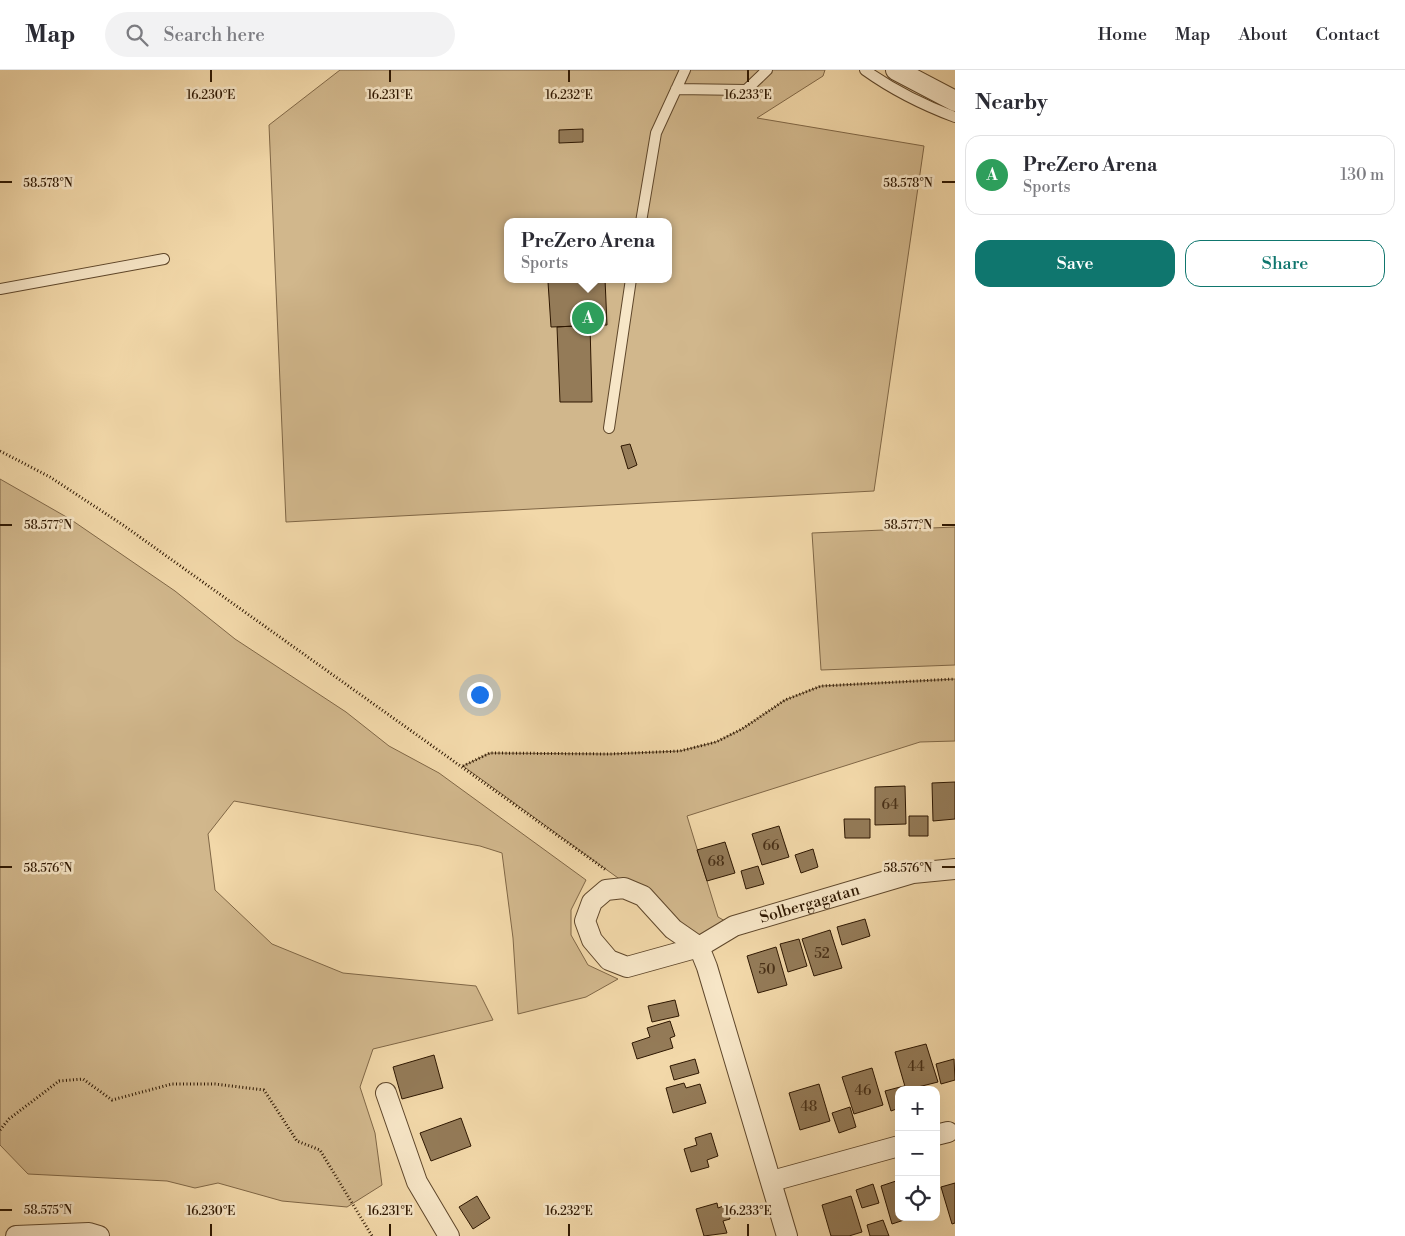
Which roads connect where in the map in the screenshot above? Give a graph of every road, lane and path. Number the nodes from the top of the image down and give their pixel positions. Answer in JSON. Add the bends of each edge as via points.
{"nodes":[{"id":1,"x":685,"y":70,"type":"edge"},
{"id":2,"x":768,"y":70,"type":"edge"},
{"id":3,"x":865,"y":70,"type":"edge"},
{"id":4,"x":896,"y":70,"type":"edge"},
{"id":5,"x":676,"y":89,"type":"junction"},
{"id":6,"x":955,"y":101,"type":"edge"},
{"id":7,"x":955,"y":117,"type":"edge"},
{"id":8,"x":642,"y":218,"type":"edge"},
{"id":9,"x":164,"y":259,"type":"dead end"},
{"id":10,"x":630,"y":283,"type":"edge"},
{"id":11,"x":0,"y":289,"type":"edge"},
{"id":12,"x":609,"y":428,"type":"dead end"},
{"id":13,"x":0,"y":451,"type":"edge"},
{"id":14,"x":955,"y":679,"type":"edge"},
{"id":15,"x":463,"y":766,"type":"junction"},
{"id":16,"x":955,"y":869,"type":"edge"},
{"id":17,"x":610,"y":873,"type":"dead end"},
{"id":18,"x":699,"y":947,"type":"junction"},
{"id":19,"x":386,"y":1093,"type":"dead end"},
{"id":20,"x":0,"y":1130,"type":"edge"},
{"id":21,"x":895,"y":1147,"type":"edge"},
{"id":22,"x":772,"y":1181,"type":"junction"},
{"id":23,"x":16,"y":1236,"type":"edge"},
{"id":24,"x":99,"y":1236,"type":"edge"},
{"id":25,"x":372,"y":1236,"type":"edge"},
{"id":26,"x":449,"y":1236,"type":"edge"},
{"id":27,"x":787,"y":1236,"type":"edge"}],
"edges":[{"from":1,"to":5,"type":"lane"},
{"from":2,"to":5,"type":"lane","via":[[746,90]]},
{"from":3,"to":7,"type":"lane","via":[[929,108]]},
{"from":4,"to":6,"type":"street"},
{"from":5,"to":8,"type":"lane","via":[[656,133]]},
{"from":9,"to":11,"type":"lane"},
{"from":10,"to":12,"type":"lane"},
{"from":13,"to":15,"type":"path","via":[[50,477],[123,524]]},
{"from":14,"to":15,"type":"path","via":[[821,686],[785,700],[716,742],[680,751],[490,753]]},
{"from":15,"to":17,"type":"path"},
{"from":16,"to":18,"type":"street","name":"Solbergagatan","via":[[913,873],[734,926]]},
{"from":18,"to":18,"type":"street","name":"Solbergagatan","via":[[674,929],[643,896],[624,888],[606,890],[592,902],[585,921],[592,940],[609,960],[627,967]]},
{"from":18,"to":22,"type":"street"},
{"from":19,"to":26,"type":"street","via":[[417,1182]]},
{"from":20,"to":25,"type":"path","via":[[9,1119],[59,1081],[83,1078],[112,1100],[172,1084],[215,1084],[264,1090],[297,1141],[320,1150]]},
{"from":21,"to":22,"type":"street"},
{"from":22,"to":27,"type":"street"},
{"from":23,"to":24,"type":"street","via":[[89,1233]]}]}
